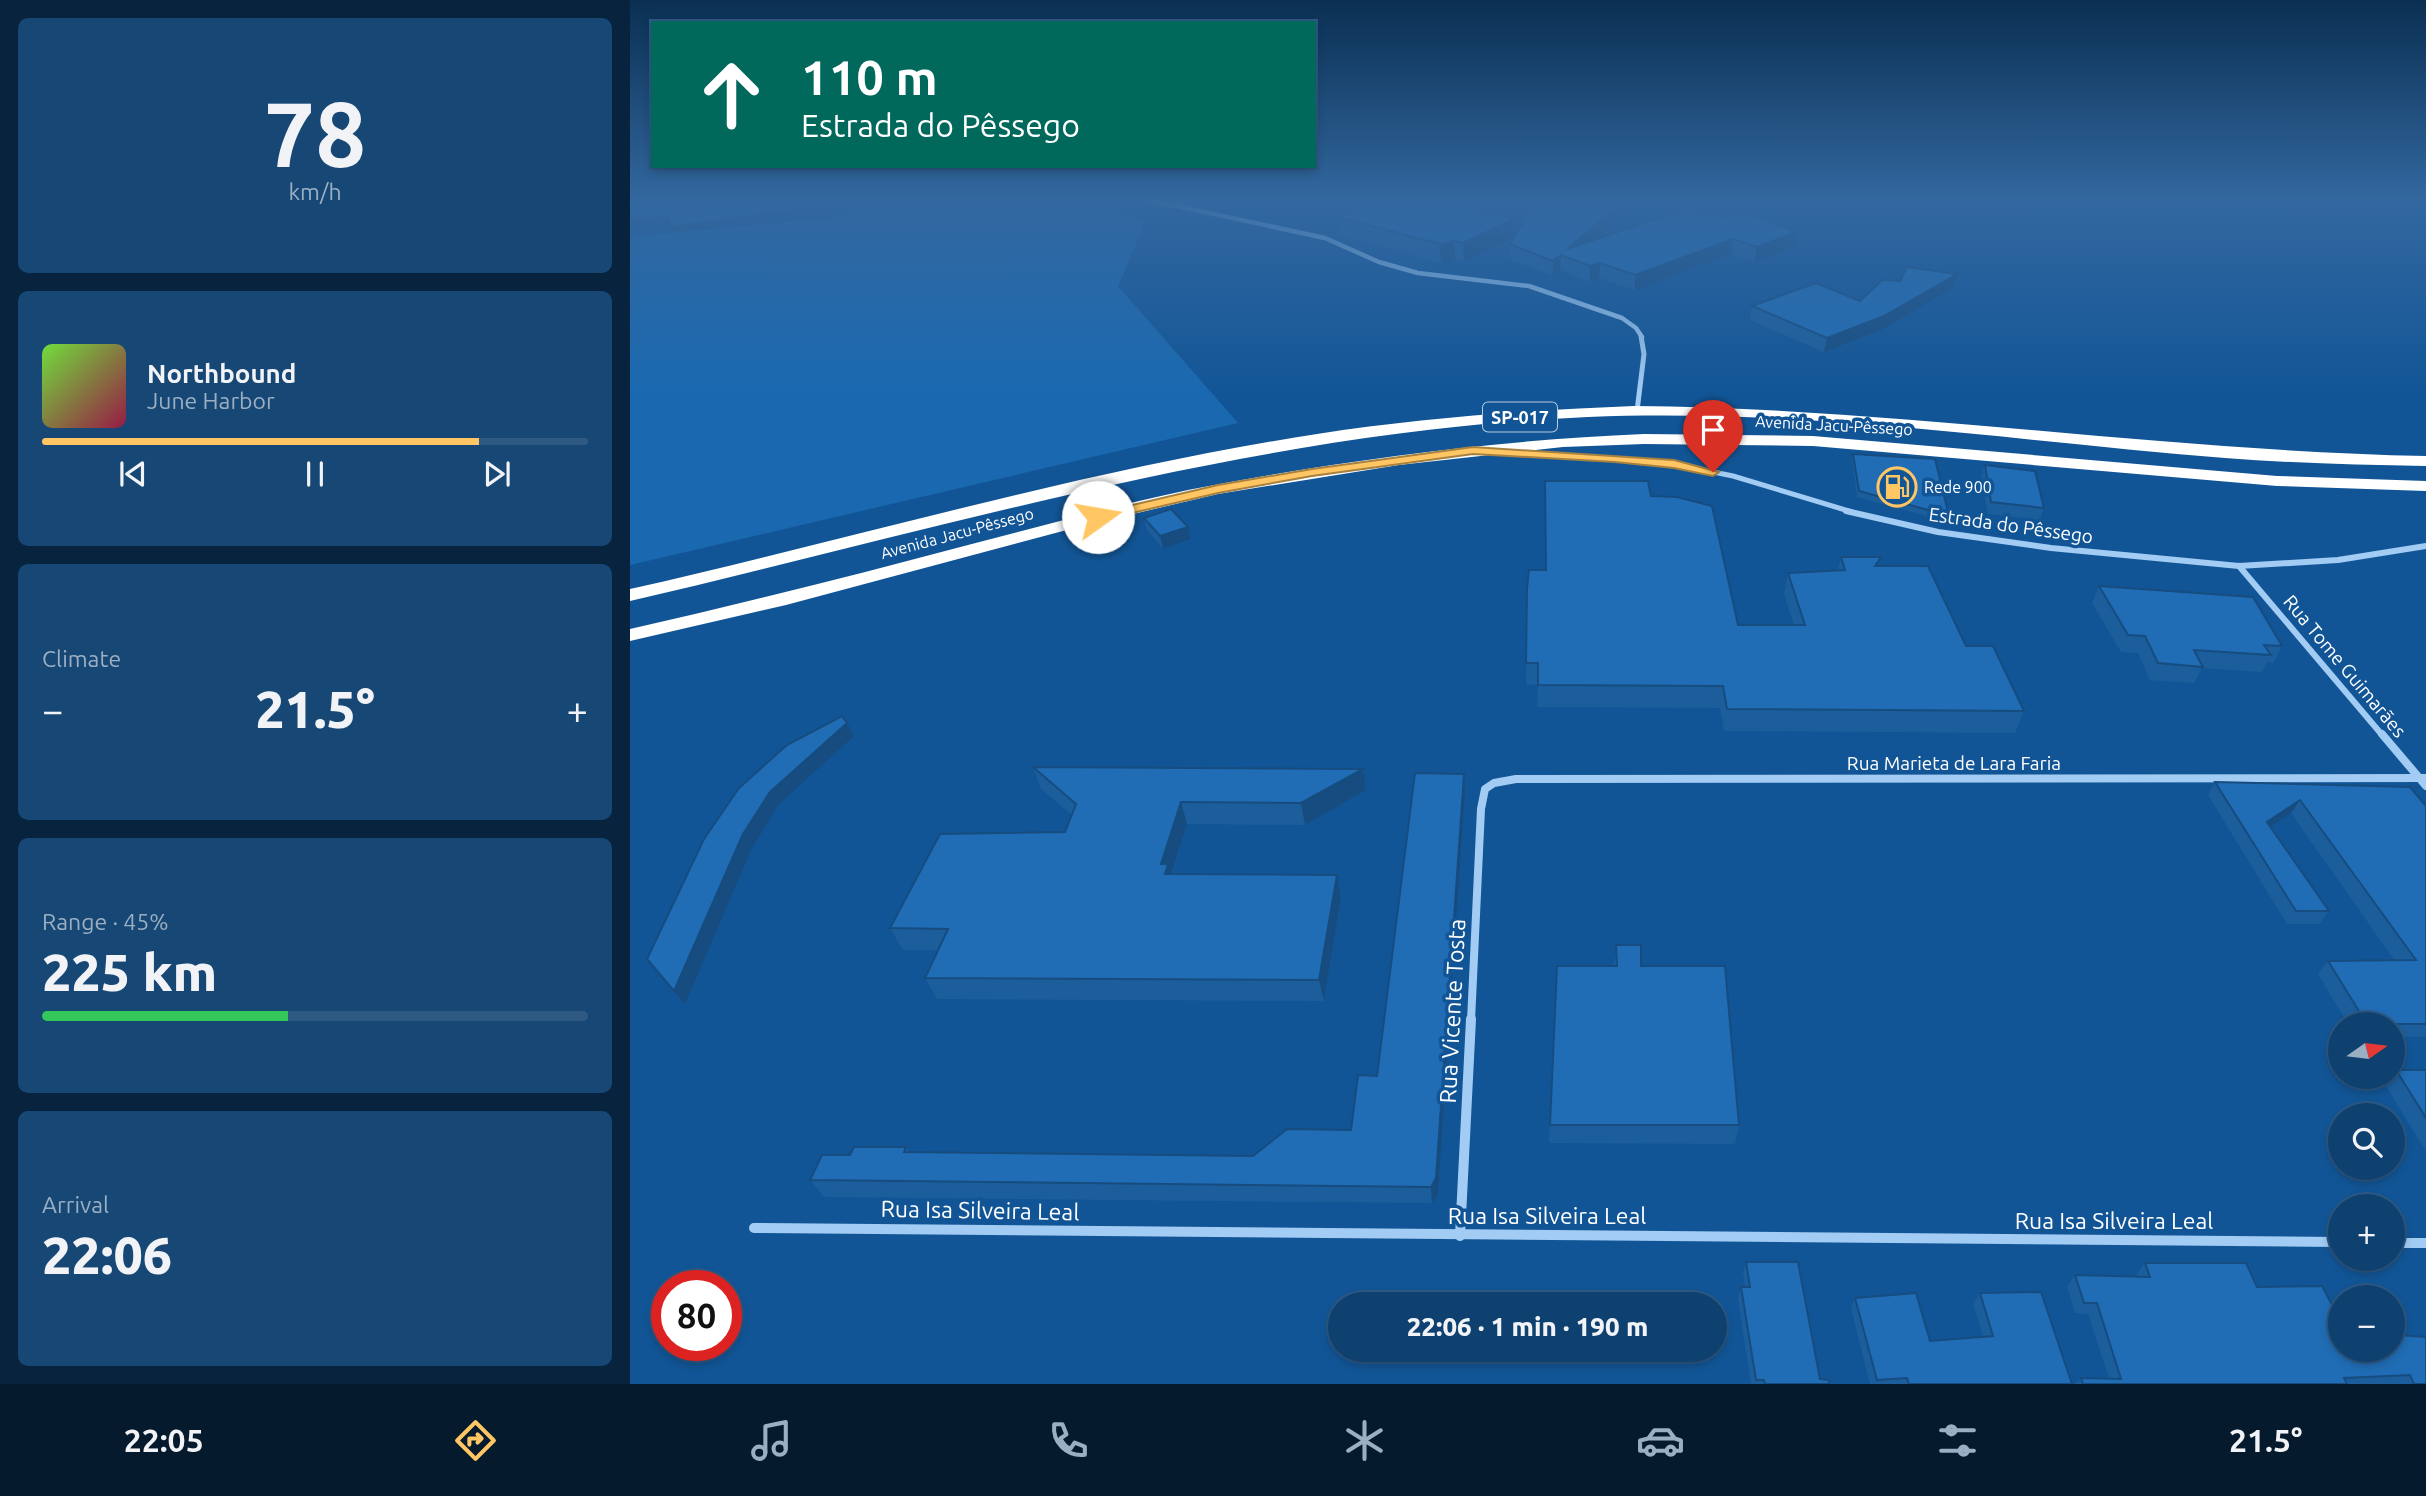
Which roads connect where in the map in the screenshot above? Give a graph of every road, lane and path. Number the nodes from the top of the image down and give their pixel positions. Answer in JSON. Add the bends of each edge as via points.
{"nodes":[{"id":1,"x":1385,"y":264,"type":"edge"},
{"id":2,"x":1637,"y":411,"type":"junction"},
{"id":3,"x":1473,"y":450,"type":"junction"},
{"id":4,"x":2426,"y":461,"type":"edge"},
{"id":5,"x":2426,"y":486,"type":"edge"},
{"id":6,"x":2426,"y":546,"type":"edge"},
{"id":7,"x":2239,"y":566,"type":"junction"},
{"id":8,"x":630,"y":595,"type":"edge"},
{"id":9,"x":630,"y":635,"type":"edge"},
{"id":10,"x":2423,"y":778,"type":"edge"},
{"id":11,"x":2426,"y":786,"type":"edge"},
{"id":12,"x":1485,"y":789,"type":"joint"},
{"id":13,"x":754,"y":1228,"type":"dead end"},
{"id":14,"x":1460,"y":1236,"type":"junction"},
{"id":15,"x":2328,"y":1242,"type":"edge"},
{"id":16,"x":2405,"y":1243,"type":"edge"},
{"id":17,"x":2426,"y":1243,"type":"edge"}],
"edges":[{"from":1,"to":2,"type":"street","via":[[1418,273],[1529,286],[1622,318],[1642,338]]},
{"from":2,"to":4,"type":"highway","name":"Avenida Jacu-Pêssego","number":"SP-017","via":[[1827,416],[2299,457]]},
{"from":2,"to":8,"type":"highway","name":"Avenida Jacu-Pêssego","number":"SP-017","via":[[1463,421],[1275,446],[1171,466]]},
{"from":3,"to":5,"type":"highway","name":"Avenida Jacu-Pêssego","number":"SP-017","via":[[1644,439],[1813,441],[2264,481]]},
{"from":3,"to":7,"type":"street","name":"Estrada do Pêssego","via":[[1674,464],[1733,476],[1873,519],[1938,532]]},
{"from":3,"to":9,"type":"highway","name":"Avenida Jacu-Pêssego","number":"SP-017","via":[[1218,489]]},
{"from":6,"to":7,"type":"street","name":"Estrada do Pêssego","via":[[2338,561]]},
{"from":7,"to":10,"type":"street","name":"Rua Tome Guimarães"},
{"from":10,"to":11,"type":"street","name":"Rua Tome Guimarães"},
{"from":10,"to":12,"type":"street","name":"Rua Marieta de Lara Faria","via":[[1516,779]]},
{"from":12,"to":14,"type":"street","name":"Rua Vicente Tosta"},
{"from":13,"to":14,"type":"street","name":"Rua Isa Silveira Leal"},
{"from":14,"to":15,"type":"street","name":"Rua Isa Silveira Leal"},
{"from":16,"to":17,"type":"street"}]}
